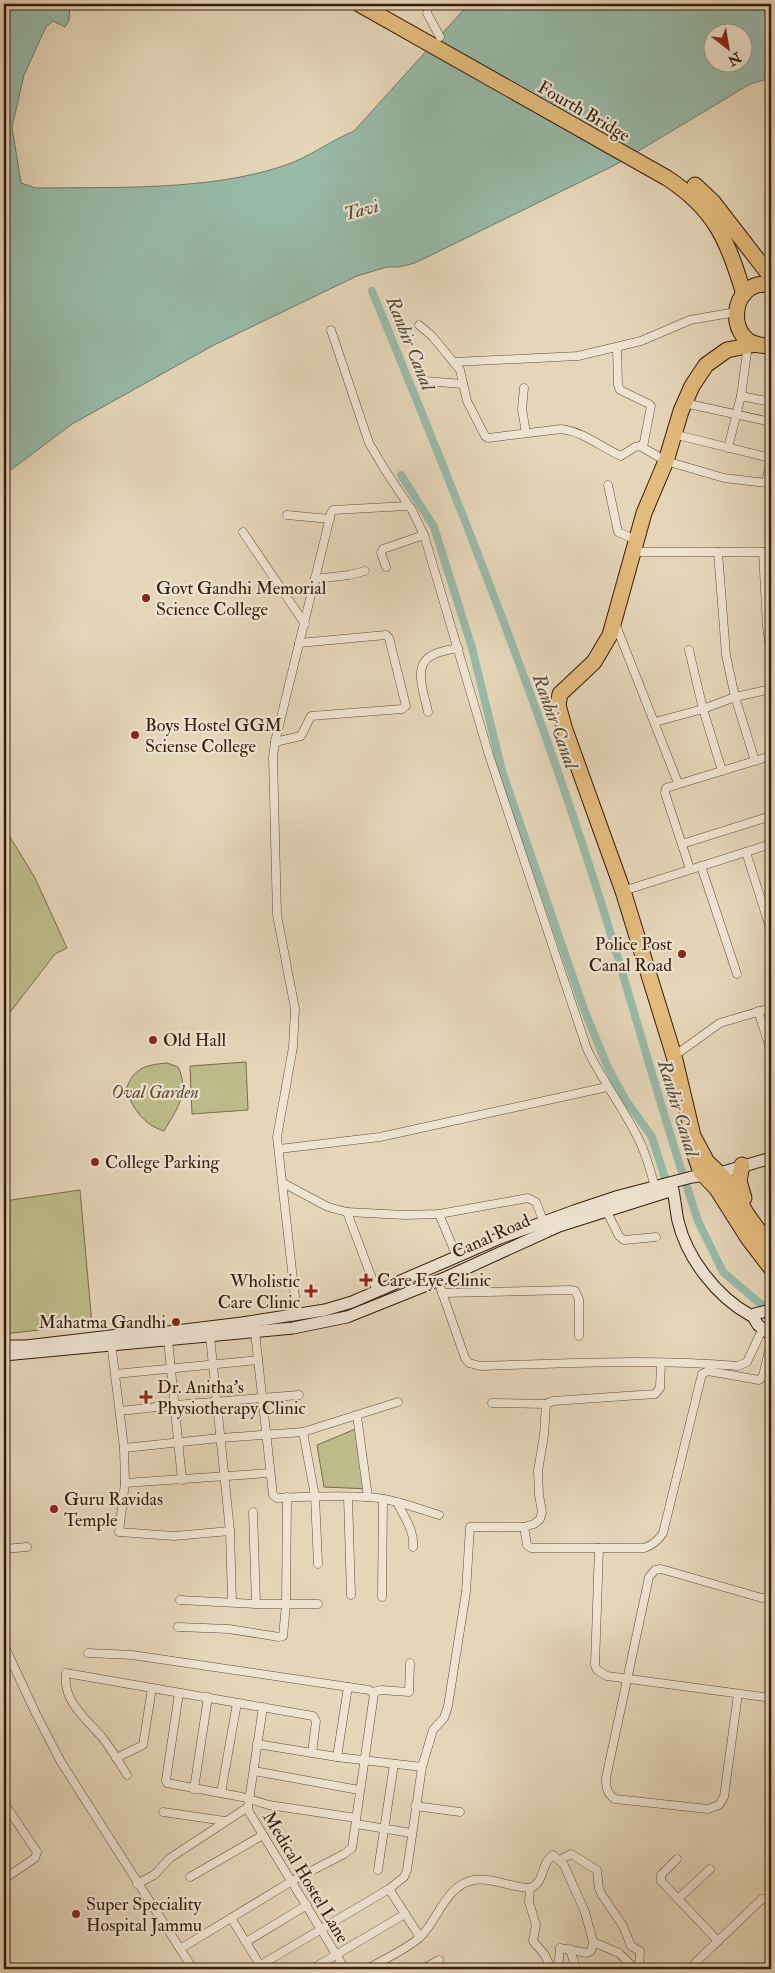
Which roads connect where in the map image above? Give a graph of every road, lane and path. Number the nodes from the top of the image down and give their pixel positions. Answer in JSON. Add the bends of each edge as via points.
{"nodes":[{"id":1,"x":359,"y":4,"type":"edge"},
{"id":2,"x":379,"y":4,"type":"edge"},
{"id":3,"x":429,"y":4,"type":"edge"},
{"id":4,"x":440,"y":42,"type":"junction"},
{"id":5,"x":656,"y":168,"type":"junction"},
{"id":6,"x":771,"y":277,"type":"edge"},
{"id":7,"x":771,"y":285,"type":"edge"},
{"id":8,"x":744,"y":294,"type":"junction"},
{"id":9,"x":736,"y":317,"type":"junction"},
{"id":10,"x":419,"y":325,"type":"dead end"},
{"id":11,"x":331,"y":330,"type":"dead end"},
{"id":12,"x":752,"y":344,"type":"junction"},
{"id":13,"x":771,"y":345,"type":"edge"},
{"id":14,"x":617,"y":348,"type":"junction"},
{"id":15,"x":727,"y":350,"type":"junction"},
{"id":16,"x":454,"y":362,"type":"junction"},
{"id":17,"x":425,"y":381,"type":"dead end"},
{"id":18,"x":463,"y":384,"type":"junction"},
{"id":19,"x":524,"y":388,"type":"dead end"},
{"id":20,"x":741,"y":396,"type":"junction"},
{"id":21,"x":771,"y":402,"type":"edge"},
{"id":22,"x":684,"y":403,"type":"junction"},
{"id":23,"x":736,"y":415,"type":"junction"},
{"id":24,"x":771,"y":422,"type":"edge"},
{"id":25,"x":526,"y":433,"type":"junction"},
{"id":26,"x":673,"y":434,"type":"junction"},
{"id":27,"x":728,"y":448,"type":"junction"},
{"id":28,"x":647,"y":449,"type":"junction"},
{"id":29,"x":771,"y":458,"type":"edge"},
{"id":30,"x":666,"y":460,"type":"junction"},
{"id":31,"x":766,"y":483,"type":"junction"},
{"id":32,"x":608,"y":485,"type":"dead end"},
{"id":33,"x":771,"y":490,"type":"edge"},
{"id":34,"x":409,"y":506,"type":"junction"},
{"id":35,"x":287,"y":515,"type":"dead end"},
{"id":36,"x":330,"y":519,"type":"junction"},
{"id":37,"x":243,"y":532,"type":"dead end"},
{"id":38,"x":424,"y":536,"type":"junction"},
{"id":39,"x":632,"y":543,"type":"junction"},
{"id":40,"x":718,"y":552,"type":"junction"},
{"id":41,"x":767,"y":552,"type":"edge"},
{"id":42,"x":386,"y":568,"type":"dead end"},
{"id":43,"x":365,"y":571,"type":"dead end"},
{"id":44,"x":315,"y":579,"type":"junction"},
{"id":45,"x":769,"y":602,"type":"edge"},
{"id":46,"x":614,"y":621,"type":"junction"},
{"id":47,"x":305,"y":624,"type":"junction"},
{"id":48,"x":299,"y":643,"type":"junction"},
{"id":49,"x":458,"y":648,"type":"junction"},
{"id":50,"x":689,"y":650,"type":"dead end"},
{"id":51,"x":771,"y":657,"type":"edge"},
{"id":52,"x":771,"y":689,"type":"edge"},
{"id":53,"x":735,"y":697,"type":"junction"},
{"id":54,"x":703,"y":709,"type":"junction"},
{"id":55,"x":428,"y":712,"type":"dead end"},
{"id":56,"x":655,"y":722,"type":"junction"},
{"id":57,"x":275,"y":742,"type":"junction"},
{"id":58,"x":771,"y":756,"type":"edge"},
{"id":59,"x":755,"y":761,"type":"junction"},
{"id":60,"x":722,"y":771,"type":"junction"},
{"id":61,"x":678,"y":783,"type":"junction"},
{"id":62,"x":771,"y":816,"type":"edge"},
{"id":63,"x":682,"y":844,"type":"junction"},
{"id":64,"x":771,"y":844,"type":"edge"},
{"id":65,"x":746,"y":852,"type":"junction"},
{"id":66,"x":701,"y":866,"type":"junction"},
{"id":67,"x":690,"y":869,"type":"junction"},
{"id":68,"x":623,"y":891,"type":"junction"},
{"id":69,"x":771,"y":931,"type":"edge"},
{"id":70,"x":737,"y":974,"type":"dead end"},
{"id":71,"x":771,"y":1008,"type":"edge"},
{"id":72,"x":758,"y":1011,"type":"junction"},
{"id":73,"x":771,"y":1051,"type":"edge"},
{"id":74,"x":674,"y":1056,"type":"junction"},
{"id":75,"x":607,"y":1087,"type":"junction"},
{"id":76,"x":279,"y":1149,"type":"junction"},
{"id":77,"x":771,"y":1158,"type":"edge"},
{"id":78,"x":742,"y":1166,"type":"junction"},
{"id":79,"x":711,"y":1176,"type":"junction"},
{"id":80,"x":283,"y":1183,"type":"junction"},
{"id":81,"x":655,"y":1187,"type":"junction"},
{"id":82,"x":606,"y":1210,"type":"junction"},
{"id":83,"x":347,"y":1212,"type":"junction"},
{"id":84,"x":439,"y":1214,"type":"junction"},
{"id":85,"x":748,"y":1215,"type":"junction"},
{"id":86,"x":544,"y":1223,"type":"junction"},
{"id":87,"x":656,"y":1237,"type":"dead end"},
{"id":88,"x":771,"y":1248,"type":"edge"},
{"id":89,"x":457,"y":1257,"type":"junction"},
{"id":90,"x":771,"y":1268,"type":"edge"},
{"id":91,"x":438,"y":1280,"type":"junction"},
{"id":92,"x":377,"y":1292,"type":"junction"},
{"id":93,"x":442,"y":1293,"type":"junction"},
{"id":94,"x":762,"y":1313,"type":"edge"},
{"id":95,"x":297,"y":1316,"type":"junction"},
{"id":96,"x":255,"y":1332,"type":"junction"},
{"id":97,"x":767,"y":1332,"type":"edge"},
{"id":98,"x":210,"y":1336,"type":"junction"},
{"id":99,"x":579,"y":1336,"type":"dead end"},
{"id":100,"x":168,"y":1340,"type":"junction"},
{"id":101,"x":111,"y":1341,"type":"junction"},
{"id":102,"x":771,"y":1342,"type":"edge"},
{"id":103,"x":4,"y":1346,"type":"edge"},
{"id":104,"x":4,"y":1355,"type":"edge"},
{"id":105,"x":258,"y":1360,"type":"junction"},
{"id":106,"x":661,"y":1363,"type":"junction"},
{"id":107,"x":214,"y":1365,"type":"junction"},
{"id":108,"x":171,"y":1370,"type":"junction"},
{"id":109,"x":115,"y":1374,"type":"junction"},
{"id":110,"x":300,"y":1396,"type":"dead end"},
{"id":111,"x":262,"y":1398,"type":"junction"},
{"id":112,"x":216,"y":1401,"type":"junction"},
{"id":113,"x":398,"y":1402,"type":"dead end"},
{"id":114,"x":492,"y":1403,"type":"dead end"},
{"id":115,"x":546,"y":1404,"type":"junction"},
{"id":116,"x":175,"y":1405,"type":"junction"},
{"id":117,"x":120,"y":1411,"type":"junction"},
{"id":118,"x":357,"y":1416,"type":"junction"},
{"id":119,"x":304,"y":1432,"type":"junction"},
{"id":120,"x":265,"y":1434,"type":"junction"},
{"id":121,"x":220,"y":1438,"type":"junction"},
{"id":122,"x":178,"y":1442,"type":"junction"},
{"id":123,"x":124,"y":1448,"type":"junction"},
{"id":124,"x":269,"y":1473,"type":"junction"},
{"id":125,"x":224,"y":1476,"type":"junction"},
{"id":126,"x":182,"y":1480,"type":"junction"},
{"id":127,"x":125,"y":1483,"type":"junction"},
{"id":128,"x":315,"y":1496,"type":"junction"},
{"id":129,"x":287,"y":1497,"type":"junction"},
{"id":130,"x":348,"y":1497,"type":"junction"},
{"id":131,"x":368,"y":1497,"type":"junction"},
{"id":132,"x":383,"y":1499,"type":"junction"},
{"id":133,"x":397,"y":1502,"type":"junction"},
{"id":134,"x":253,"y":1512,"type":"dead end"},
{"id":135,"x":439,"y":1516,"type":"dead end"},
{"id":136,"x":524,"y":1527,"type":"junction"},
{"id":137,"x":230,"y":1531,"type":"junction"},
{"id":138,"x":27,"y":1547,"type":"dead end"},
{"id":139,"x":413,"y":1547,"type":"dead end"},
{"id":140,"x":599,"y":1548,"type":"junction"},
{"id":141,"x":4,"y":1549,"type":"edge"},
{"id":142,"x":318,"y":1564,"type":"dead end"},
{"id":143,"x":350,"y":1596,"type":"dead end"},
{"id":144,"x":771,"y":1596,"type":"edge"},
{"id":145,"x":382,"y":1597,"type":"dead end"},
{"id":146,"x":180,"y":1600,"type":"dead end"},
{"id":147,"x":232,"y":1602,"type":"junction"},
{"id":148,"x":256,"y":1604,"type":"junction"},
{"id":149,"x":318,"y":1604,"type":"dead end"},
{"id":150,"x":286,"y":1605,"type":"junction"},
{"id":151,"x":178,"y":1627,"type":"dead end"},
{"id":152,"x":4,"y":1645,"type":"edge"},
{"id":153,"x":88,"y":1653,"type":"dead end"},
{"id":154,"x":410,"y":1663,"type":"dead end"},
{"id":155,"x":628,"y":1679,"type":"junction"},
{"id":156,"x":348,"y":1687,"type":"junction"},
{"id":157,"x":152,"y":1688,"type":"junction"},
{"id":158,"x":373,"y":1692,"type":"junction"},
{"id":159,"x":180,"y":1693,"type":"junction"},
{"id":160,"x":738,"y":1694,"type":"junction"},
{"id":161,"x":208,"y":1697,"type":"junction"},
{"id":162,"x":771,"y":1698,"type":"edge"},
{"id":163,"x":237,"y":1702,"type":"junction"},
{"id":164,"x":263,"y":1707,"type":"junction"},
{"id":165,"x":258,"y":1744,"type":"junction"},
{"id":166,"x":312,"y":1753,"type":"junction"},
{"id":167,"x":337,"y":1757,"type":"junction"},
{"id":168,"x":116,"y":1758,"type":"junction"},
{"id":169,"x":364,"y":1760,"type":"junction"},
{"id":170,"x":394,"y":1764,"type":"junction"},
{"id":171,"x":422,"y":1767,"type":"junction"},
{"id":172,"x":254,"y":1771,"type":"junction"},
{"id":173,"x":127,"y":1776,"type":"dead end"},
{"id":174,"x":194,"y":1789,"type":"junction"},
{"id":175,"x":360,"y":1790,"type":"junction"},
{"id":176,"x":221,"y":1793,"type":"junction"},
{"id":177,"x":4,"y":1803,"type":"edge"},
{"id":178,"x":249,"y":1803,"type":"junction"},
{"id":179,"x":416,"y":1806,"type":"junction"},
{"id":180,"x":163,"y":1812,"type":"dead end"},
{"id":181,"x":460,"y":1812,"type":"dead end"},
{"id":182,"x":225,"y":1821,"type":"junction"},
{"id":183,"x":356,"y":1821,"type":"junction"},
{"id":184,"x":385,"y":1830,"type":"junction"},
{"id":185,"x":411,"y":1833,"type":"junction"},
{"id":186,"x":263,"y":1835,"type":"junction"},
{"id":187,"x":677,"y":1859,"type":"dead end"},
{"id":188,"x":560,"y":1860,"type":"junction"},
{"id":189,"x":710,"y":1869,"type":"dead end"},
{"id":190,"x":378,"y":1870,"type":"dead end"},
{"id":191,"x":190,"y":1877,"type":"dead end"},
{"id":192,"x":4,"y":1879,"type":"edge"},
{"id":193,"x":292,"y":1881,"type":"junction"},
{"id":194,"x":138,"y":1884,"type":"junction"},
{"id":195,"x":530,"y":1888,"type":"junction"},
{"id":196,"x":389,"y":1889,"type":"junction"},
{"id":197,"x":678,"y":1899,"type":"junction"},
{"id":198,"x":762,"y":1899,"type":"dead end"},
{"id":199,"x":307,"y":1905,"type":"junction"},
{"id":200,"x":405,"y":1914,"type":"junction"},
{"id":201,"x":231,"y":1918,"type":"junction"},
{"id":202,"x":320,"y":1929,"type":"junction"},
{"id":203,"x":420,"y":1937,"type":"junction"},
{"id":204,"x":718,"y":1941,"type":"junction"},
{"id":205,"x":246,"y":1942,"type":"junction"},
{"id":206,"x":593,"y":1942,"type":"junction"},
{"id":207,"x":180,"y":1949,"type":"junction"},
{"id":208,"x":570,"y":1949,"type":"junction"},
{"id":209,"x":336,"y":1955,"type":"junction"},
{"id":210,"x":439,"y":1960,"type":"dead end"},
{"id":211,"x":549,"y":1964,"type":"dead end"},
{"id":212,"x":257,"y":1967,"type":"edge"},
{"id":213,"x":193,"y":1969,"type":"edge"},
{"id":214,"x":312,"y":1969,"type":"edge"},
{"id":215,"x":345,"y":1969,"type":"edge"},
{"id":216,"x":367,"y":1969,"type":"edge"},
{"id":217,"x":423,"y":1969,"type":"edge"},
{"id":218,"x":558,"y":1969,"type":"edge"},
{"id":219,"x":576,"y":1969,"type":"edge"},
{"id":220,"x":635,"y":1969,"type":"edge"},
{"id":221,"x":639,"y":1969,"type":"edge"},
{"id":222,"x":692,"y":1969,"type":"edge"}],
"edges":[{"from":1,"to":4,"type":"highway","name":"Fourth Bridge"},
{"from":2,"to":4,"type":"highway","name":"Fourth Bridge"},
{"from":3,"to":4,"type":"street","via":[[427,13]]},
{"from":4,"to":5,"type":"highway","name":"Fourth Bridge"},
{"from":5,"to":6,"type":"highway","via":[[681,176],[713,202]]},
{"from":5,"to":8,"type":"highway","name":"Fourth Bridge","via":[[699,202],[714,222],[730,250]]},
{"from":7,"to":8,"type":"highway","via":[[754,287]]},
{"from":8,"to":9,"type":"highway","via":[[738,302]]},
{"from":9,"to":12,"type":"highway","via":[[740,331]]},
{"from":9,"to":14,"type":"street","via":[[690,320]]},
{"from":9,"to":15,"type":"highway"},
{"from":10,"to":16,"type":"street"},
{"from":11,"to":34,"type":"street","via":[[369,443]]},
{"from":12,"to":13,"type":"highway"},
{"from":12,"to":15,"type":"highway"},
{"from":12,"to":20,"type":"street"},
{"from":14,"to":16,"type":"street","via":[[578,356]]},
{"from":14,"to":28,"type":"street","via":[[620,390],[651,406]]},
{"from":15,"to":22,"type":"highway","via":[[699,373]]},
{"from":16,"to":18,"type":"street","via":[[460,370]]},
{"from":17,"to":18,"type":"street"},
{"from":18,"to":25,"type":"street","via":[[467,400],[486,437]]},
{"from":19,"to":25,"type":"street","via":[[522,409]]},
{"from":20,"to":21,"type":"street"},
{"from":20,"to":23,"type":"street"},
{"from":22,"to":23,"type":"street"},
{"from":22,"to":26,"type":"highway"},
{"from":23,"to":24,"type":"street"},
{"from":23,"to":27,"type":"street"},
{"from":25,"to":28,"type":"street","via":[[561,428],[578,432],[622,456],[635,447]]},
{"from":26,"to":27,"type":"street"},
{"from":26,"to":30,"type":"highway"},
{"from":27,"to":29,"type":"street"},
{"from":28,"to":30,"type":"street"},
{"from":29,"to":31,"type":"street"},
{"from":30,"to":31,"type":"street","via":[[724,478]]},
{"from":30,"to":39,"type":"highway"},
{"from":31,"to":33,"type":"street"},
{"from":32,"to":39,"type":"street","via":[[617,531]]},
{"from":34,"to":36,"type":"street","via":[[336,509]]},
{"from":34,"to":38,"type":"street"},
{"from":35,"to":36,"type":"street"},
{"from":36,"to":44,"type":"street"},
{"from":37,"to":47,"type":"street"},
{"from":38,"to":42,"type":"street","via":[[382,550]]},
{"from":38,"to":49,"type":"street"},
{"from":39,"to":40,"type":"street"},
{"from":39,"to":46,"type":"highway"},
{"from":40,"to":41,"type":"street"},
{"from":40,"to":53,"type":"street","via":[[726,656]]},
{"from":41,"to":45,"type":"street"},
{"from":43,"to":44,"type":"street"},
{"from":44,"to":47,"type":"street"},
{"from":45,"to":51,"type":"street","via":[[767,627]]},
{"from":46,"to":56,"type":"street"},
{"from":46,"to":68,"type":"highway","via":[[610,635],[594,662],[560,694],[558,705]]},
{"from":47,"to":48,"type":"street"},
{"from":48,"to":57,"type":"street"},
{"from":48,"to":57,"type":"street","via":[[386,635],[406,706],[402,709],[311,716],[301,736]]},
{"from":49,"to":55,"type":"street","via":[[429,656],[421,668]]},
{"from":49,"to":75,"type":"street","via":[[489,756],[587,1049]]},
{"from":50,"to":54,"type":"street"},
{"from":52,"to":53,"type":"street"},
{"from":53,"to":54,"type":"street"},
{"from":53,"to":59,"type":"street"},
{"from":54,"to":56,"type":"street"},
{"from":54,"to":60,"type":"street"},
{"from":56,"to":61,"type":"street"},
{"from":57,"to":76,"type":"street","via":[[277,915],[295,1009],[294,1041],[279,1120]]},
{"from":58,"to":59,"type":"street"},
{"from":59,"to":60,"type":"street"},
{"from":60,"to":61,"type":"street"},
{"from":61,"to":63,"type":"street","via":[[665,790]]},
{"from":62,"to":63,"type":"street"},
{"from":63,"to":67,"type":"street"},
{"from":64,"to":65,"type":"street"},
{"from":65,"to":66,"type":"street"},
{"from":65,"to":69,"type":"street"},
{"from":66,"to":67,"type":"street"},
{"from":66,"to":70,"type":"street"},
{"from":67,"to":68,"type":"street"},
{"from":68,"to":74,"type":"highway"},
{"from":71,"to":72,"type":"street"},
{"from":72,"to":73,"type":"street"},
{"from":72,"to":74,"type":"street","via":[[720,1024]]},
{"from":74,"to":79,"type":"highway","via":[[693,1136]]},
{"from":75,"to":76,"type":"street","via":[[380,1137]]},
{"from":75,"to":81,"type":"street","via":[[645,1152]]},
{"from":76,"to":80,"type":"street"},
{"from":77,"to":78,"type":"main road","name":"Canal Road"},
{"from":78,"to":79,"type":"main road","name":"Canal Road"},
{"from":78,"to":85,"type":"highway","via":[[739,1181]]},
{"from":79,"to":81,"type":"main road","name":"Canal Road"},
{"from":79,"to":85,"type":"highway","via":[[729,1183]]},
{"from":79,"to":90,"type":"highway","via":[[748,1238]]},
{"from":80,"to":83,"type":"street","via":[[328,1207]]},
{"from":80,"to":95,"type":"street"},
{"from":81,"to":86,"type":"main road","name":"Canal Road","via":[[619,1196]]},
{"from":82,"to":87,"type":"street","via":[[624,1240]]},
{"from":82,"to":91,"type":"main road","name":"Canal Road","via":[[559,1226]]},
{"from":82,"to":94,"type":"main road","name":"Canal Road","via":[[673,1190],[678,1221],[690,1253],[700,1268],[734,1304]]},
{"from":83,"to":84,"type":"street"},
{"from":83,"to":92,"type":"street"},
{"from":84,"to":86,"type":"street","via":[[528,1198],[536,1202]]},
{"from":84,"to":89,"type":"street"},
{"from":85,"to":88,"type":"highway"},
{"from":86,"to":89,"type":"main road","name":"Canal Road"},
{"from":89,"to":92,"type":"main road","name":"Canal Road"},
{"from":91,"to":93,"type":"street"},
{"from":91,"to":96,"type":"main road","name":"Canal Road","via":[[347,1317]]},
{"from":92,"to":95,"type":"main road","name":"Canal Road","via":[[339,1307]]},
{"from":93,"to":99,"type":"street","via":[[575,1291],[580,1299]]},
{"from":93,"to":106,"type":"street","via":[[469,1363],[480,1366]]},
{"from":94,"to":97,"type":"main road"},
{"from":95,"to":101,"type":"main road","name":"Canal Road"},
{"from":96,"to":98,"type":"main road","name":"Canal Road"},
{"from":96,"to":105,"type":"street"},
{"from":97,"to":106,"type":"street","via":[[743,1365]]},
{"from":98,"to":100,"type":"main road","name":"Canal Road"},
{"from":98,"to":107,"type":"street"},
{"from":100,"to":101,"type":"main road","name":"Canal Road"},
{"from":100,"to":108,"type":"street"},
{"from":101,"to":103,"type":"main road","name":"Canal Road"},
{"from":101,"to":104,"type":"main road","name":"Canal Road"},
{"from":101,"to":109,"type":"street"},
{"from":102,"to":140,"type":"street","via":[[763,1376],[759,1380],[708,1371],[702,1374],[659,1540],[644,1548]]},
{"from":105,"to":107,"type":"street"},
{"from":105,"to":111,"type":"street"},
{"from":106,"to":115,"type":"street","via":[[660,1388],[655,1394]]},
{"from":107,"to":108,"type":"street"},
{"from":107,"to":112,"type":"street"},
{"from":108,"to":109,"type":"street"},
{"from":108,"to":116,"type":"street"},
{"from":109,"to":117,"type":"street"},
{"from":110,"to":111,"type":"street"},
{"from":111,"to":112,"type":"street"},
{"from":111,"to":120,"type":"street"},
{"from":112,"to":116,"type":"street"},
{"from":112,"to":121,"type":"street"},
{"from":113,"to":118,"type":"street"},
{"from":114,"to":115,"type":"street"},
{"from":115,"to":136,"type":"street","via":[[538,1471],[542,1512],[537,1522]]},
{"from":116,"to":117,"type":"street"},
{"from":116,"to":122,"type":"street"},
{"from":117,"to":123,"type":"street"},
{"from":118,"to":119,"type":"street"},
{"from":118,"to":131,"type":"street"},
{"from":119,"to":120,"type":"street"},
{"from":119,"to":128,"type":"street"},
{"from":120,"to":121,"type":"street"},
{"from":120,"to":124,"type":"street"},
{"from":121,"to":122,"type":"street"},
{"from":121,"to":125,"type":"street"},
{"from":122,"to":123,"type":"street"},
{"from":122,"to":126,"type":"street"},
{"from":123,"to":127,"type":"street"},
{"from":124,"to":125,"type":"street"},
{"from":124,"to":129,"type":"street","via":[[273,1494],[277,1498]]},
{"from":125,"to":126,"type":"street"},
{"from":125,"to":137,"type":"street"},
{"from":126,"to":127,"type":"street"},
{"from":127,"to":137,"type":"street","via":[[119,1532],[174,1536]]},
{"from":128,"to":129,"type":"street"},
{"from":128,"to":130,"type":"street"},
{"from":128,"to":142,"type":"street"},
{"from":129,"to":150,"type":"street"},
{"from":130,"to":131,"type":"street"},
{"from":130,"to":143,"type":"street"},
{"from":131,"to":132,"type":"street"},
{"from":132,"to":133,"type":"street"},
{"from":132,"to":145,"type":"street"},
{"from":133,"to":135,"type":"street"},
{"from":133,"to":139,"type":"street","via":[[413,1536]]},
{"from":134,"to":148,"type":"street"},
{"from":136,"to":140,"type":"street","via":[[527,1545],[531,1548]]},
{"from":136,"to":171,"type":"street","via":[[470,1526],[466,1592],[448,1706],[444,1718],[433,1730]]},
{"from":137,"to":147,"type":"street"},
{"from":138,"to":141,"type":"street"},
{"from":140,"to":155,"type":"street","via":[[595,1665],[607,1676]]},
{"from":144,"to":155,"type":"street","via":[[762,1598],[655,1570],[649,1577]]},
{"from":146,"to":147,"type":"street"},
{"from":147,"to":148,"type":"street"},
{"from":148,"to":150,"type":"street"},
{"from":149,"to":150,"type":"street"},
{"from":150,"to":151,"type":"street","via":[[284,1634],[281,1636]]},
{"from":152,"to":194,"type":"street","via":[[58,1756]]},
{"from":153,"to":156,"type":"street","via":[[132,1655]]},
{"from":154,"to":158,"type":"street","via":[[409,1692]]},
{"from":155,"to":160,"type":"street"},
{"from":155,"to":160,"type":"street","via":[[606,1778],[608,1792],[616,1799],[708,1809],[719,1805],[724,1797]]},
{"from":156,"to":158,"type":"street"},
{"from":156,"to":167,"type":"street"},
{"from":157,"to":159,"type":"street"},
{"from":157,"to":168,"type":"street","via":[[144,1745]]},
{"from":157,"to":168,"type":"street","via":[[66,1673],[68,1692],[74,1706]]},
{"from":158,"to":169,"type":"street","via":[[375,1698]]},
{"from":159,"to":161,"type":"street"},
{"from":159,"to":174,"type":"street","via":[[166,1780],[169,1785]]},
{"from":160,"to":162,"type":"street"},
{"from":161,"to":163,"type":"street"},
{"from":161,"to":174,"type":"street"},
{"from":163,"to":164,"type":"street"},
{"from":163,"to":176,"type":"street"},
{"from":164,"to":165,"type":"street"},
{"from":164,"to":166,"type":"street","via":[[315,1718]]},
{"from":165,"to":166,"type":"street"},
{"from":165,"to":172,"type":"street"},
{"from":166,"to":167,"type":"street"},
{"from":167,"to":169,"type":"street"},
{"from":168,"to":173,"type":"street"},
{"from":169,"to":170,"type":"street"},
{"from":169,"to":175,"type":"street"},
{"from":170,"to":171,"type":"street"},
{"from":170,"to":184,"type":"street"},
{"from":171,"to":179,"type":"street"},
{"from":172,"to":175,"type":"street"},
{"from":172,"to":178,"type":"street"},
{"from":174,"to":176,"type":"street"},
{"from":175,"to":183,"type":"street"},
{"from":176,"to":178,"type":"street"},
{"from":177,"to":192,"type":"street","via":[[37,1855]]},
{"from":178,"to":182,"type":"street"},
{"from":178,"to":183,"type":"street"},
{"from":178,"to":186,"type":"street","name":"Medical Hostel Lane"},
{"from":179,"to":181,"type":"street"},
{"from":179,"to":185,"type":"street"},
{"from":180,"to":182,"type":"street"},
{"from":182,"to":194,"type":"street"},
{"from":183,"to":184,"type":"street"},
{"from":183,"to":193,"type":"street","via":[[354,1844],[349,1851]]},
{"from":184,"to":185,"type":"street"},
{"from":184,"to":190,"type":"street"},
{"from":185,"to":196,"type":"street","via":[[407,1870],[404,1877]]},
{"from":186,"to":191,"type":"street"},
{"from":186,"to":193,"type":"street","name":"Medical Hostel Lane"},
{"from":187,"to":197,"type":"street","via":[[660,1878]]},
{"from":188,"to":195,"type":"street","via":[[551,1856],[539,1881]]},
{"from":188,"to":206,"type":"street","via":[[585,1912]]},
{"from":188,"to":221,"type":"street","via":[[570,1854],[597,1870],[602,1895],[623,1926],[631,1946],[640,1952]]},
{"from":189,"to":197,"type":"street"},
{"from":193,"to":199,"type":"street","name":"Medical Hostel Lane"},
{"from":193,"to":201,"type":"street"},
{"from":194,"to":207,"type":"street"},
{"from":195,"to":203,"type":"street","via":[[485,1879],[462,1884]]},
{"from":195,"to":211,"type":"street","via":[[529,1902],[536,1924],[533,1941]]},
{"from":196,"to":200,"type":"street"},
{"from":196,"to":202,"type":"street"},
{"from":197,"to":204,"type":"street"},
{"from":198,"to":204,"type":"street"},
{"from":199,"to":202,"type":"street","name":"Medical Hostel Lane"},
{"from":199,"to":205,"type":"street"},
{"from":200,"to":203,"type":"street"},
{"from":200,"to":209,"type":"street"},
{"from":201,"to":205,"type":"street"},
{"from":201,"to":207,"type":"street"},
{"from":202,"to":209,"type":"street","name":"Medical Hostel Lane"},
{"from":202,"to":212,"type":"street"},
{"from":203,"to":216,"type":"street"},
{"from":204,"to":222,"type":"street"},
{"from":205,"to":212,"type":"street"},
{"from":206,"to":208,"type":"street","via":[[590,1952]]},
{"from":206,"to":220,"type":"street","via":[[619,1953]]},
{"from":207,"to":213,"type":"street"},
{"from":208,"to":218,"type":"street","via":[[561,1947],[558,1950]]},
{"from":208,"to":219,"type":"street"},
{"from":209,"to":214,"type":"street"},
{"from":209,"to":215,"type":"street","name":"Medical Hostel Lane"},
{"from":210,"to":217,"type":"street"}]}
